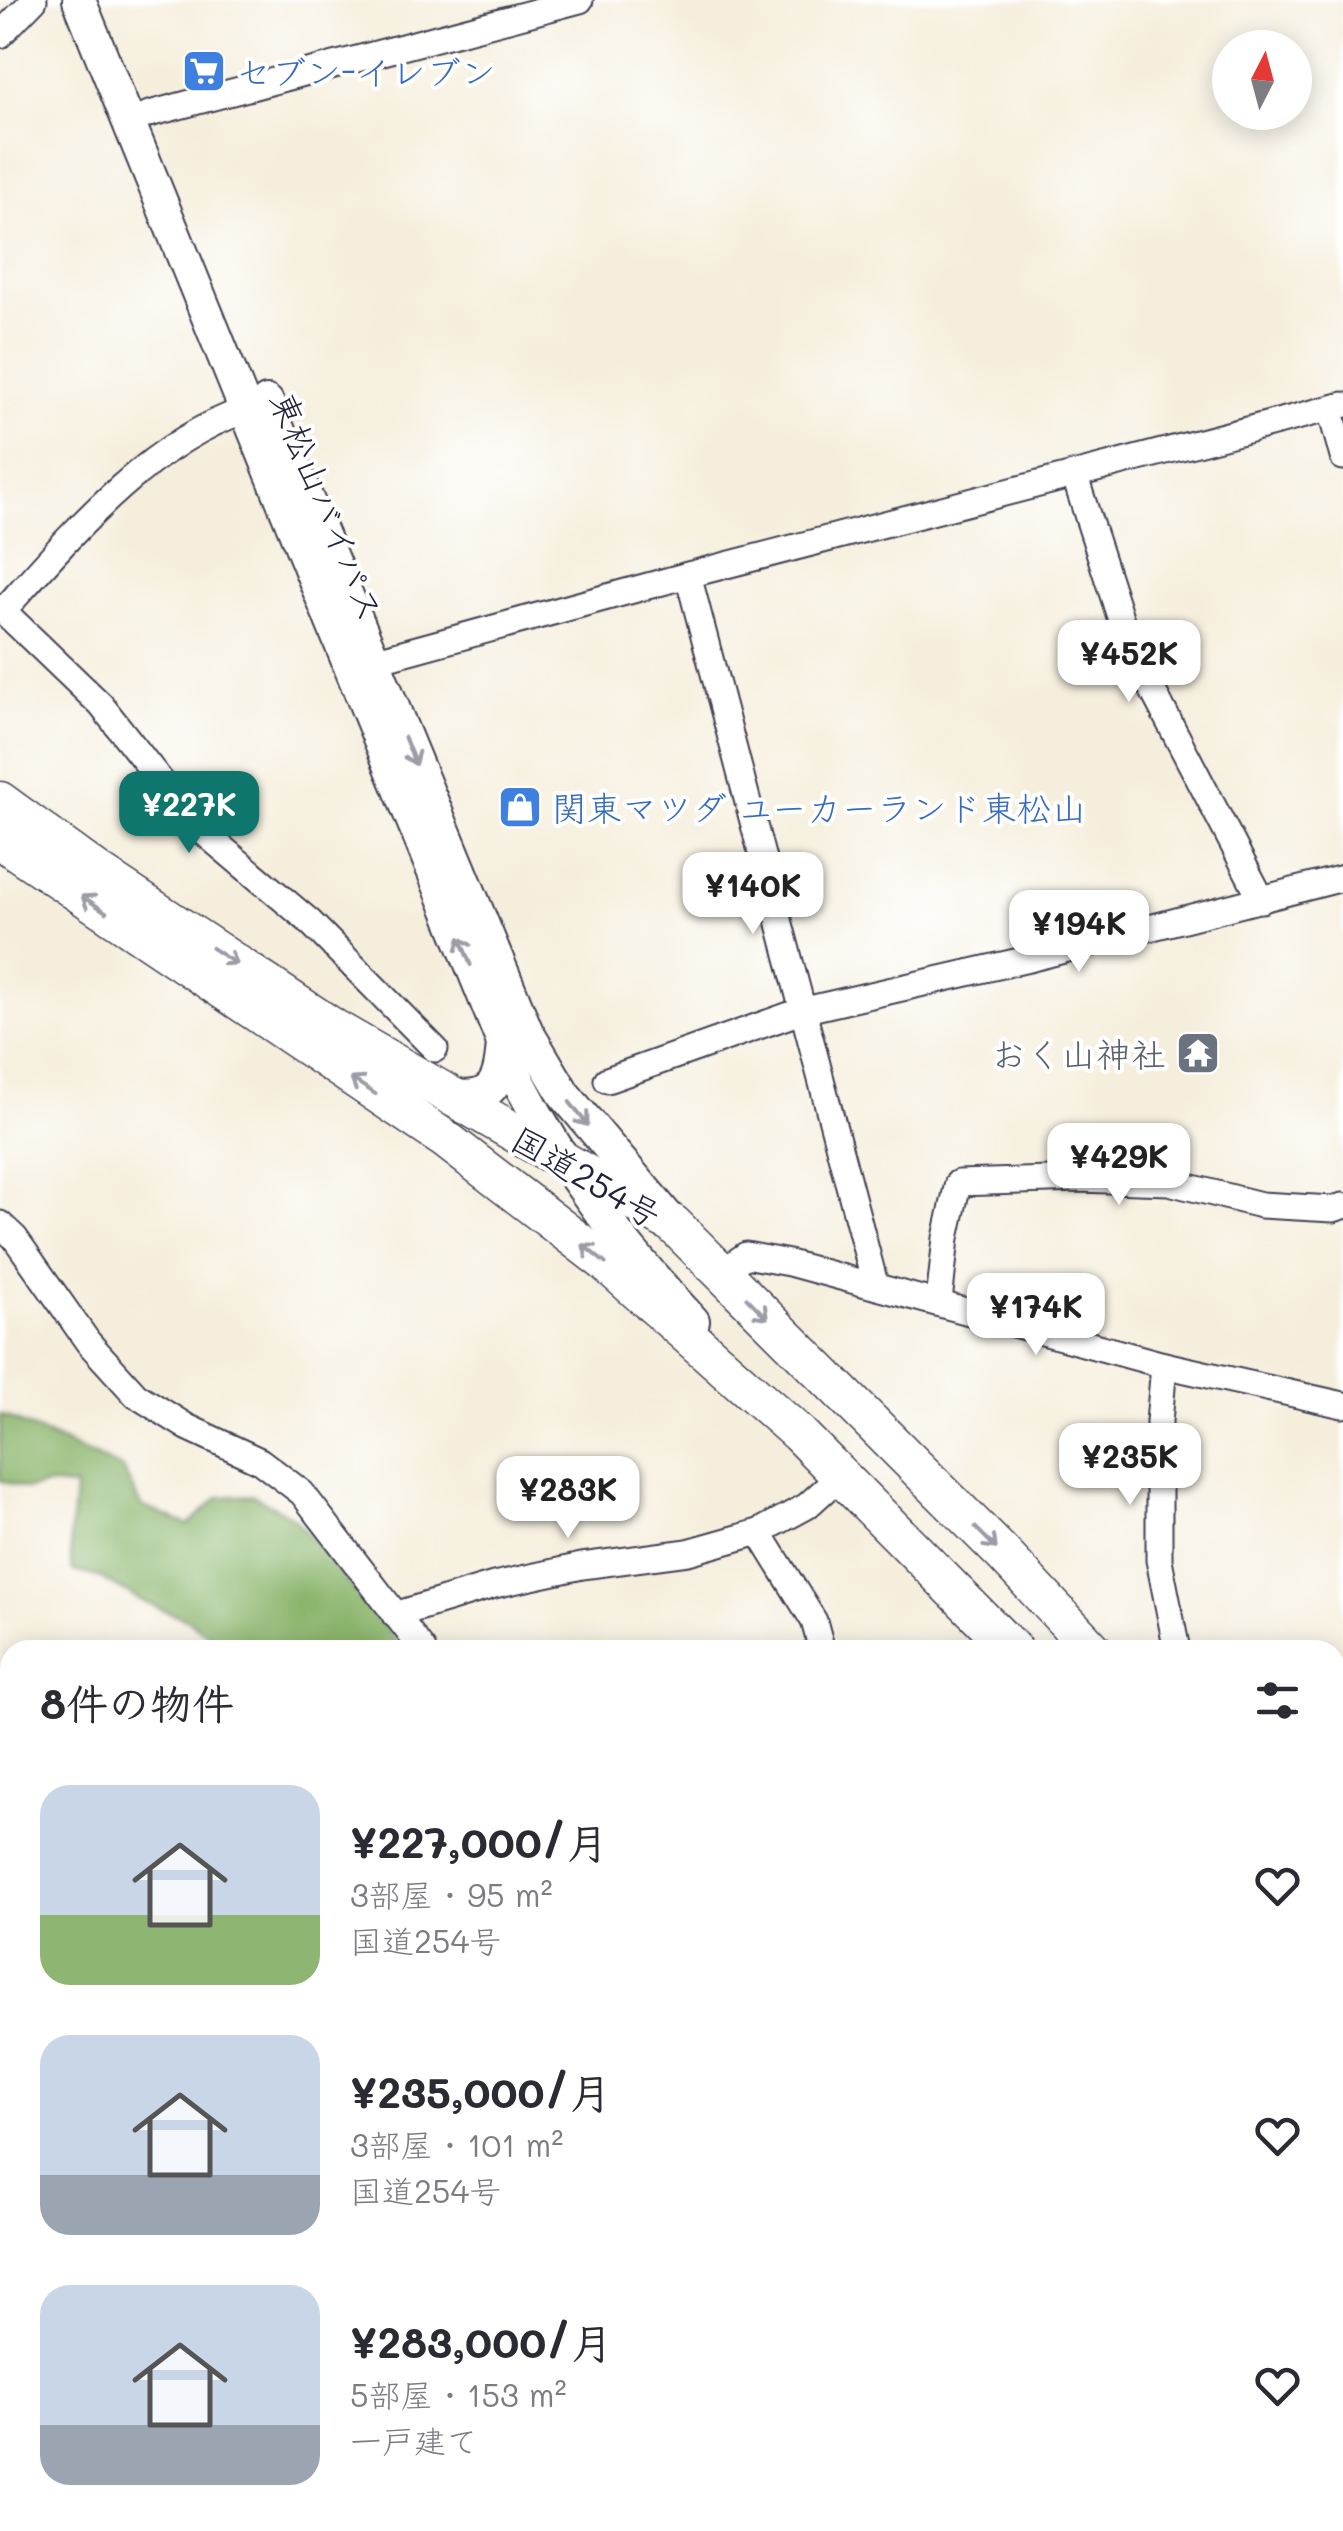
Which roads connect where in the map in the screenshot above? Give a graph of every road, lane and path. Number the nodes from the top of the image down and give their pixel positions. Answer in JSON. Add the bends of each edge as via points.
{"nodes":[{"id":1,"x":34,"y":0,"type":"edge"},
{"id":2,"x":79,"y":0,"type":"edge"},
{"id":3,"x":102,"y":0,"type":"edge"},
{"id":4,"x":580,"y":0,"type":"edge"},
{"id":5,"x":0,"y":36,"type":"edge"},
{"id":6,"x":149,"y":114,"type":"junction"},
{"id":7,"x":1337,"y":407,"type":"edge"},
{"id":8,"x":246,"y":410,"type":"junction"},
{"id":9,"x":1343,"y":456,"type":"edge"},
{"id":10,"x":1074,"y":477,"type":"junction"},
{"id":11,"x":688,"y":575,"type":"junction"},
{"id":12,"x":2,"y":610,"type":"edge"},
{"id":13,"x":373,"y":661,"type":"junction"},
{"id":14,"x":0,"y":802,"type":"edge"},
{"id":15,"x":0,"y":840,"type":"edge"},
{"id":16,"x":1343,"y":878,"type":"edge"},
{"id":17,"x":1262,"y":900,"type":"junction"},
{"id":18,"x":801,"y":1010,"type":"junction"},
{"id":19,"x":515,"y":1036,"type":"junction"},
{"id":20,"x":435,"y":1049,"type":"dead end"},
{"id":21,"x":607,"y":1080,"type":"dead end"},
{"id":22,"x":525,"y":1093,"type":"junction"},
{"id":23,"x":448,"y":1096,"type":"junction"},
{"id":24,"x":499,"y":1125,"type":"junction"},
{"id":25,"x":445,"y":1139,"type":"junction"},
{"id":26,"x":560,"y":1158,"type":"junction"},
{"id":27,"x":1343,"y":1206,"type":"edge"},
{"id":28,"x":0,"y":1224,"type":"edge"},
{"id":29,"x":673,"y":1224,"type":"junction"},
{"id":30,"x":722,"y":1272,"type":"junction"},
{"id":31,"x":875,"y":1284,"type":"junction"},
{"id":32,"x":939,"y":1302,"type":"junction"},
{"id":33,"x":1164,"y":1365,"type":"junction"},
{"id":34,"x":1343,"y":1404,"type":"edge"},
{"id":35,"x":798,"y":1434,"type":"junction"},
{"id":36,"x":840,"y":1476,"type":"junction"},
{"id":37,"x":759,"y":1532,"type":"junction"},
{"id":38,"x":395,"y":1615,"type":"junction"},
{"id":39,"x":415,"y":1640,"type":"edge"},
{"id":40,"x":819,"y":1640,"type":"edge"},
{"id":41,"x":1003,"y":1640,"type":"edge"},
{"id":42,"x":1083,"y":1640,"type":"edge"},
{"id":43,"x":1175,"y":1640,"type":"edge"}],
"edges":[{"from":1,"to":5,"type":"street"},
{"from":2,"to":8,"type":"main road","name":"東松山バイパス"},
{"from":3,"to":6,"type":"main road","name":"東松山バイパス"},
{"from":4,"to":6,"type":"street"},
{"from":6,"to":13,"type":"main road","name":"東松山バイパス"},
{"from":7,"to":9,"type":"street"},
{"from":7,"to":10,"type":"street"},
{"from":8,"to":12,"type":"street","via":[[162,456],[93,511]]},
{"from":19,"to":8,"type":"main road","name":"東松山バイパス","one_way":true},
{"from":10,"to":11,"type":"street"},
{"from":10,"to":17,"type":"street","via":[[1128,645]]},
{"from":11,"to":13,"type":"street"},
{"from":11,"to":18,"type":"street"},
{"from":12,"to":20,"type":"street","via":[[100,705],[196,826],[309,921]]},
{"from":13,"to":19,"type":"main road","name":"東松山バイパス","one_way":true},
{"from":14,"to":23,"type":"highway","name":"国道254号","one_way":true,"via":[[334,1030]]},
{"from":25,"to":15,"type":"highway","name":"国道254号","one_way":true},
{"from":16,"to":17,"type":"street"},
{"from":17,"to":18,"type":"street"},
{"from":18,"to":21,"type":"street"},
{"from":18,"to":31,"type":"street"},
{"from":19,"to":22,"type":"main road"},
{"from":19,"to":23,"type":"main road","via":[[487,1093]]},
{"from":19,"to":29,"type":"main road","one_way":true},
{"from":22,"to":24,"type":"main road"},
{"from":22,"to":26,"type":"main road"},
{"from":23,"to":24,"type":"highway","name":"国道254号"},
{"from":24,"to":25,"type":"main road","via":[[462,1141]]},
{"from":24,"to":26,"type":"highway","name":"国道254号"},
{"from":35,"to":25,"type":"highway","name":"国道254号","one_way":true,"via":[[605,1262]]},
{"from":26,"to":29,"type":"highway","name":"国道254号"},
{"from":26,"to":35,"type":"main road","via":[[670,1297]]},
{"from":27,"to":32,"type":"street","via":[[1261,1205],[1169,1182],[958,1183]]},
{"from":28,"to":38,"type":"street","via":[[136,1395],[260,1461],[302,1493]]},
{"from":29,"to":30,"type":"highway","name":"国道254号"},
{"from":30,"to":31,"type":"street","via":[[746,1255]]},
{"from":30,"to":42,"type":"highway","name":"国道254号","one_way":true},
{"from":31,"to":32,"type":"street"},
{"from":32,"to":33,"type":"street"},
{"from":33,"to":34,"type":"street"},
{"from":33,"to":43,"type":"street","via":[[1158,1560]]},
{"from":35,"to":36,"type":"highway","name":"国道254号"},
{"from":36,"to":37,"type":"street","via":[[807,1506]]},
{"from":36,"to":41,"type":"highway","name":"国道254号"},
{"from":37,"to":38,"type":"street","via":[[688,1552],[494,1585]]},
{"from":37,"to":40,"type":"street"},
{"from":38,"to":39,"type":"street"}]}
